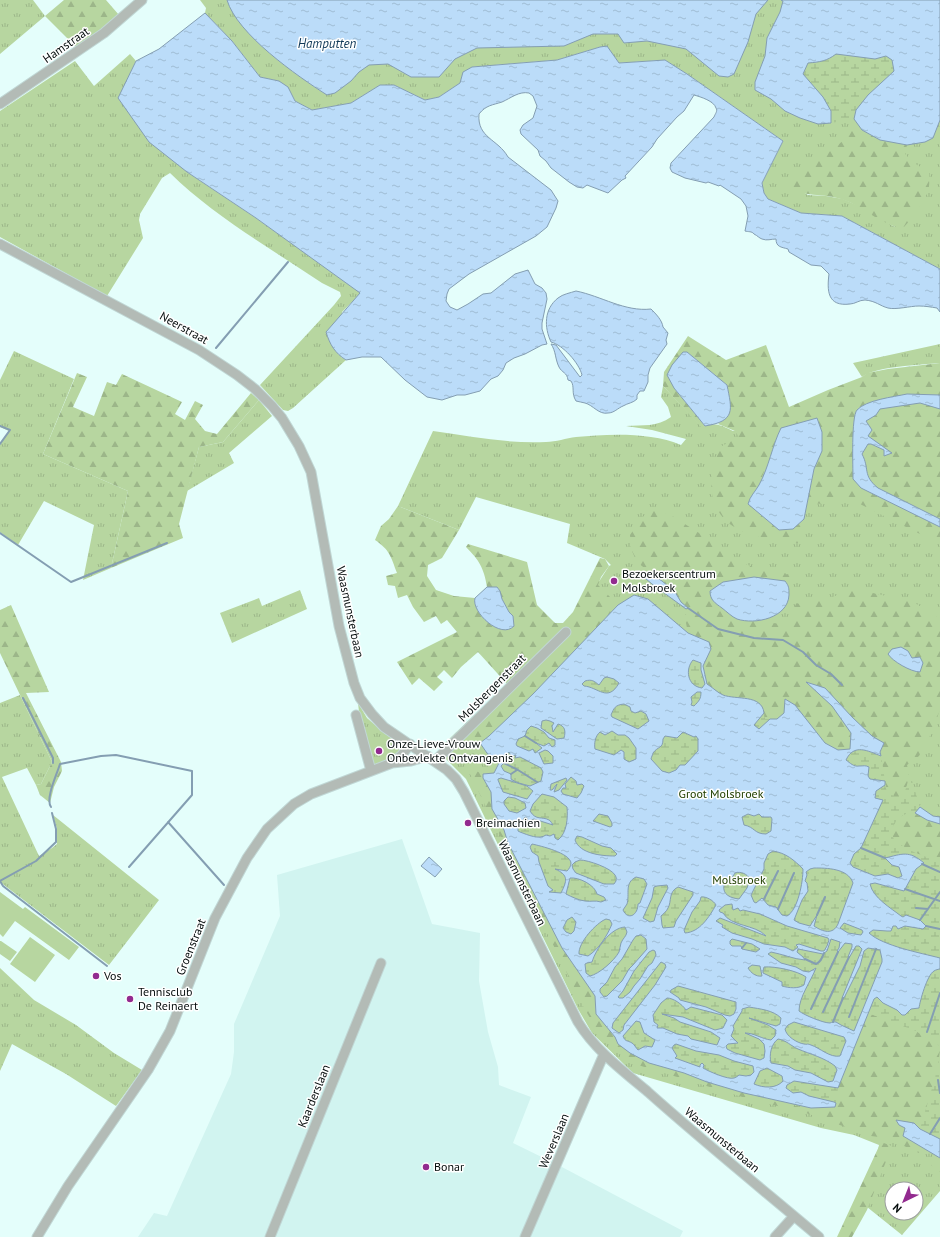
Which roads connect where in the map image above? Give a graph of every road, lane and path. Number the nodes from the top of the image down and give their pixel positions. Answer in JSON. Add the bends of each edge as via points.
{"nodes":[{"id":1,"x":142,"y":0,"type":"edge"},
{"id":2,"x":0,"y":104,"type":"edge"},
{"id":3,"x":0,"y":244,"type":"edge"},
{"id":4,"x":313,"y":480,"type":"joint"},
{"id":5,"x":566,"y":632,"type":"dead end"},
{"id":6,"x":356,"y":715,"type":"dead end"},
{"id":7,"x":410,"y":744,"type":"junction"},
{"id":8,"x":431,"y":758,"type":"junction"},
{"id":9,"x":392,"y":763,"type":"junction"},
{"id":10,"x":371,"y":771,"type":"junction"},
{"id":11,"x":381,"y":963,"type":"dead end"},
{"id":12,"x":604,"y":1054,"type":"junction"},
{"id":13,"x":794,"y":1216,"type":"junction"},
{"id":14,"x":37,"y":1237,"type":"edge"},
{"id":15,"x":270,"y":1237,"type":"edge"},
{"id":16,"x":525,"y":1237,"type":"edge"},
{"id":17,"x":775,"y":1237,"type":"edge"},
{"id":18,"x":819,"y":1237,"type":"edge"}],
"edges":[{"from":1,"to":2,"type":"street","name":"Hamstraat","via":[[104,33]]},
{"from":3,"to":4,"type":"street","name":"Neerstraat","via":[[199,350],[237,375],[255,389],[282,418],[299,446]]},
{"from":4,"to":7,"type":"street","name":"Waasmunsterbaan","via":[[339,626],[354,683],[360,698],[372,714],[384,727]]},
{"from":5,"to":8,"type":"street","name":"Molsbergenstraat"},
{"from":6,"to":10,"type":"street"},
{"from":7,"to":8,"type":"street","name":"Waasmunsterbaan"},
{"from":7,"to":9,"type":"street","name":"Groenstraat"},
{"from":8,"to":9,"type":"street","name":"Groenstraat"},
{"from":8,"to":12,"type":"street","name":"Waasmunsterbaan","via":[[456,779],[464,792],[578,1022]]},
{"from":9,"to":10,"type":"street","name":"Groenstraat"},
{"from":10,"to":14,"type":"street","name":"Groenstraat","via":[[311,794],[294,804],[267,829],[247,858],[215,918],[170,1031],[148,1070],[68,1186]]},
{"from":11,"to":15,"type":"street","name":"Kaarderslaan"},
{"from":12,"to":13,"type":"street","name":"Waasmunsterbaan"},
{"from":12,"to":16,"type":"street","name":"Weverslaan"},
{"from":13,"to":17,"type":"street"},
{"from":13,"to":18,"type":"street","name":"Waasmunsterbaan"}]}
